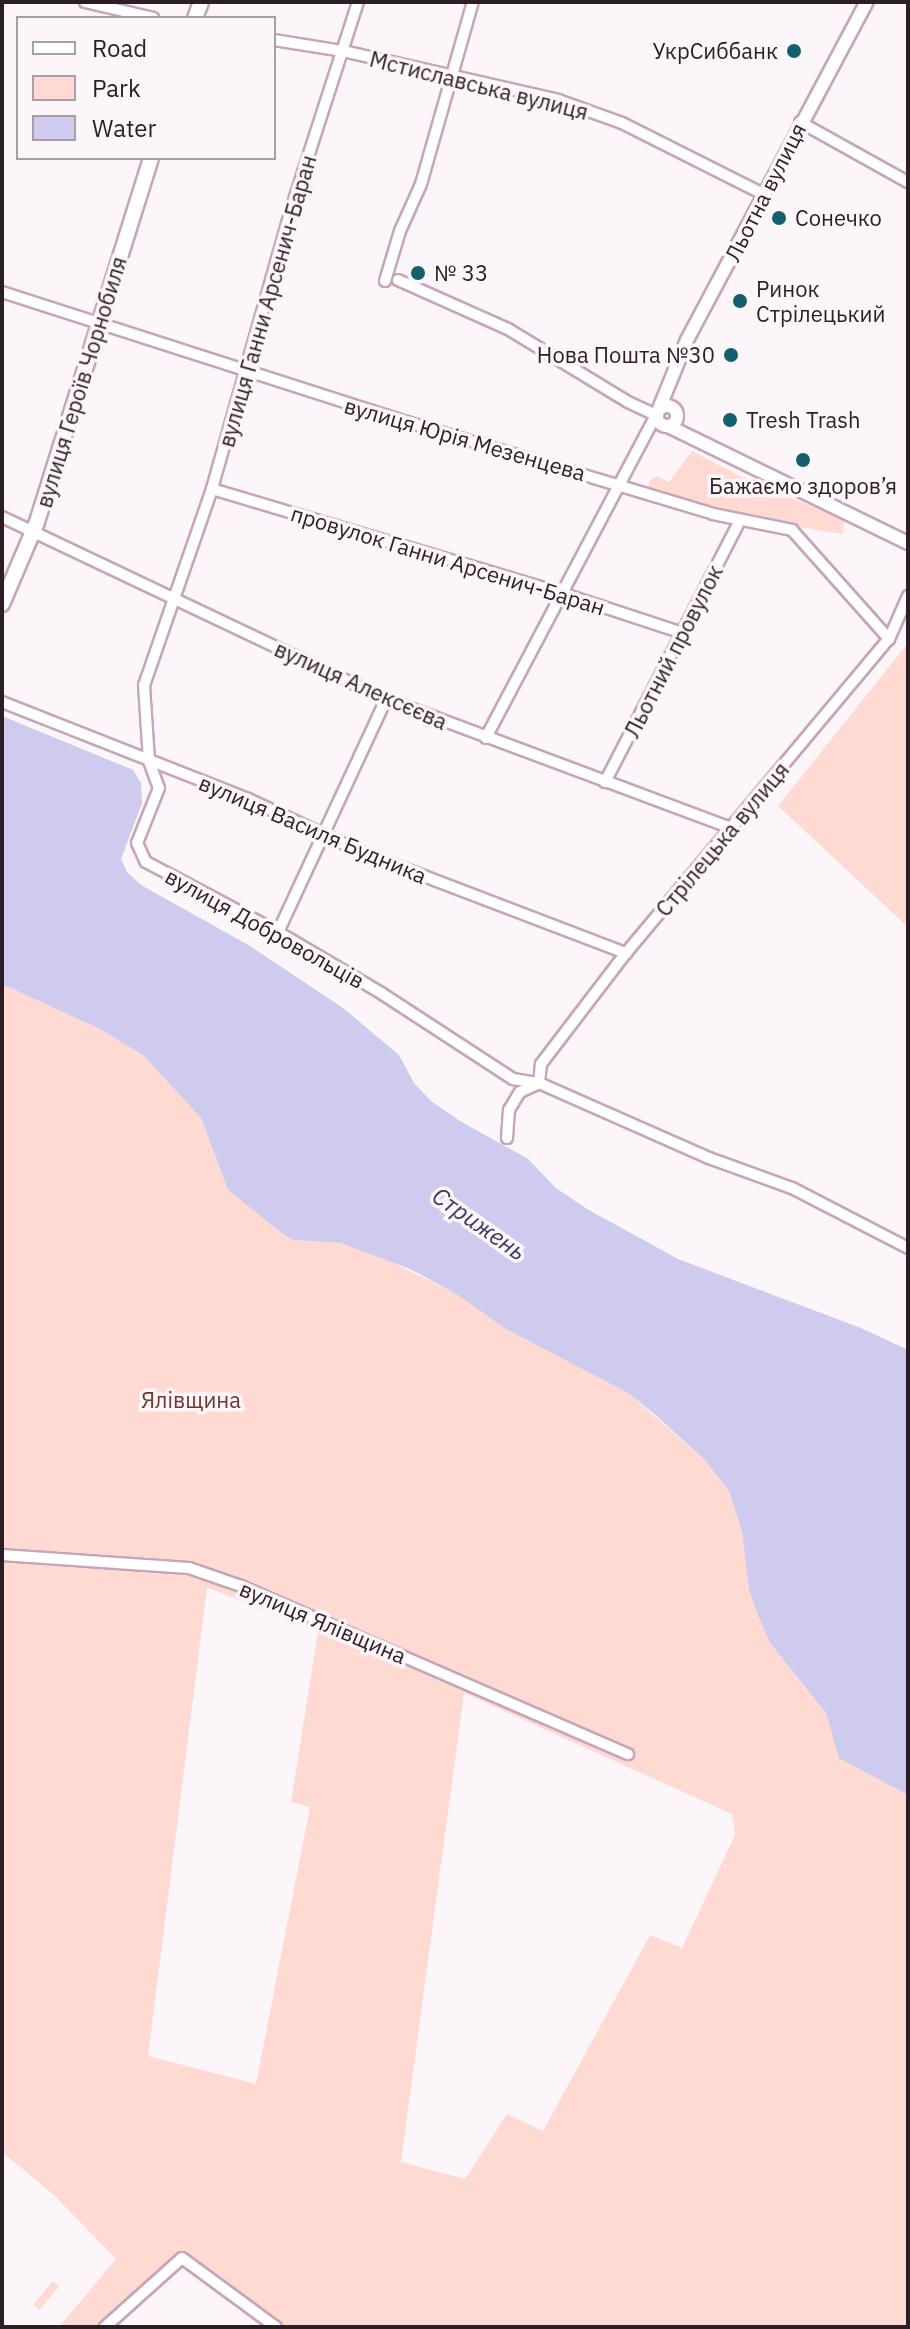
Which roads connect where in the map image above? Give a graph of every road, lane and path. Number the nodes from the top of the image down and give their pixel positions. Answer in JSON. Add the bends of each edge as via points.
{"nodes":[{"id":1,"x":85,"y":2,"type":"edge"},
{"id":2,"x":358,"y":2,"type":"edge"},
{"id":3,"x":473,"y":2,"type":"edge"},
{"id":4,"x":867,"y":2,"type":"edge"},
{"id":5,"x":144,"y":16,"type":"edge"},
{"id":6,"x":276,"y":40,"type":"edge"},
{"id":7,"x":343,"y":51,"type":"junction"},
{"id":8,"x":452,"y":75,"type":"junction"},
{"id":9,"x":800,"y":122,"type":"junction"},
{"id":10,"x":150,"y":160,"type":"edge"},
{"id":11,"x":908,"y":182,"type":"edge"},
{"id":12,"x":763,"y":194,"type":"junction"},
{"id":13,"x":398,"y":280,"type":"dead end"},
{"id":14,"x":385,"y":281,"type":"dead end"},
{"id":15,"x":2,"y":292,"type":"edge"},
{"id":16,"x":99,"y":324,"type":"junction"},
{"id":17,"x":246,"y":372,"type":"junction"},
{"id":18,"x":671,"y":385,"type":"junction"},
{"id":19,"x":657,"y":412,"type":"junction"},
{"id":20,"x":676,"y":413,"type":"junction"},
{"id":21,"x":667,"y":426,"type":"junction"},
{"id":22,"x":686,"y":433,"type":"junction"},
{"id":23,"x":646,"y":434,"type":"junction"},
{"id":24,"x":619,"y":484,"type":"junction"},
{"id":25,"x":212,"y":489,"type":"junction"},
{"id":26,"x":2,"y":517,"type":"edge"},
{"id":27,"x":740,"y":520,"type":"junction"},
{"id":28,"x":34,"y":532,"type":"junction"},
{"id":29,"x":908,"y":543,"type":"edge"},
{"id":30,"x":562,"y":594,"type":"junction"},
{"id":31,"x":908,"y":596,"type":"edge"},
{"id":32,"x":176,"y":600,"type":"junction"},
{"id":33,"x":2,"y":604,"type":"edge"},
{"id":34,"x":683,"y":633,"type":"junction"},
{"id":35,"x":889,"y":639,"type":"junction"},
{"id":36,"x":386,"y":699,"type":"junction"},
{"id":37,"x":2,"y":702,"type":"edge"},
{"id":38,"x":486,"y":738,"type":"junction"},
{"id":39,"x":149,"y":761,"type":"junction"},
{"id":40,"x":605,"y":782,"type":"junction"},
{"id":41,"x":731,"y":828,"type":"junction"},
{"id":42,"x":325,"y":833,"type":"junction"},
{"id":43,"x":278,"y":932,"type":"junction"},
{"id":44,"x":626,"y":953,"type":"junction"},
{"id":45,"x":539,"y":1083,"type":"junction"},
{"id":46,"x":507,"y":1138,"type":"dead end"},
{"id":47,"x":908,"y":1248,"type":"edge"},
{"id":48,"x":2,"y":1555,"type":"edge"},
{"id":49,"x":628,"y":1754,"type":"dead end"},
{"id":50,"x":105,"y":2327,"type":"edge"},
{"id":51,"x":276,"y":2327,"type":"edge"}],
"edges":[{"from":1,"to":5,"type":"street"},
{"from":2,"to":7,"type":"street","name":"вулиця Ганни Арсенич-Баран"},
{"from":3,"to":8,"type":"street"},
{"from":4,"to":9,"type":"street","name":"Льотна вулиця"},
{"from":6,"to":7,"type":"street","name":"Мстиславська вулиця"},
{"from":7,"to":8,"type":"street","name":"Мстиславська вулиця"},
{"from":7,"to":17,"type":"street","name":"вулиця Ганни Арсенич-Баран"},
{"from":8,"to":12,"type":"street","name":"Мстиславська вулиця","via":[[558,100],[622,123]]},
{"from":8,"to":14,"type":"street","via":[[421,184]]},
{"from":9,"to":11,"type":"street"},
{"from":9,"to":12,"type":"street","name":"Льотна вулиця"},
{"from":10,"to":16,"type":"main road","name":"вулиця Героїв Чорнобиля"},
{"from":12,"to":18,"type":"street","name":"Льотна вулиця","via":[[687,340]]},
{"from":13,"to":19,"type":"street","via":[[508,329],[628,402]]},
{"from":15,"to":16,"type":"street","name":"вулиця Юрія Мезенцева"},
{"from":16,"to":17,"type":"street","name":"вулиця Юрія Мезенцева"},
{"from":16,"to":28,"type":"main road","name":"вулиця Героїв Чорнобиля"},
{"from":17,"to":24,"type":"street","name":"вулиця Юрія Мезенцева"},
{"from":17,"to":25,"type":"street","name":"вулиця Ганни Арсенич-Баран"},
{"from":18,"to":19,"type":"street","name":"Льотна вулиця"},
{"from":18,"to":20,"type":"street","name":"Льотна вулиця"},
{"from":19,"to":20,"type":"street","via":[[667,405]]},
{"from":19,"to":21,"type":"street"},
{"from":19,"to":23,"type":"street","name":"Льотна вулиця"},
{"from":20,"to":21,"type":"street"},
{"from":20,"to":22,"type":"street","name":"Льотна вулиця"},
{"from":21,"to":22,"type":"street"},
{"from":21,"to":23,"type":"street"},
{"from":22,"to":29,"type":"street"},
{"from":23,"to":24,"type":"street","name":"Льотна вулиця"},
{"from":24,"to":27,"type":"street","name":"вулиця Юрія Мезенцева"},
{"from":24,"to":30,"type":"street","name":"Льотна вулиця"},
{"from":25,"to":30,"type":"street","name":"провулок Ганни Арсенич-Баран"},
{"from":25,"to":32,"type":"street","name":"вулиця Ганни Арсенич-Баран"},
{"from":26,"to":28,"type":"street","name":"вулиця Алексєєва"},
{"from":27,"to":34,"type":"street","name":"Льотний провулок"},
{"from":27,"to":35,"type":"street","name":"вулиця Юрія Мезенцева","via":[[792,530]]},
{"from":28,"to":32,"type":"street","name":"вулиця Алексєєва"},
{"from":28,"to":33,"type":"main road","name":"вулиця Героїв Чорнобиля"},
{"from":30,"to":34,"type":"street","name":"провулок Ганни Арсенич-Баран"},
{"from":30,"to":38,"type":"street","name":"Льотна вулиця"},
{"from":31,"to":35,"type":"street","name":"Стрілецька вулиця"},
{"from":32,"to":36,"type":"street","name":"вулиця Алексєєва"},
{"from":32,"to":39,"type":"street","name":"вулиця Добровольців","via":[[144,685]]},
{"from":34,"to":40,"type":"street","name":"Льотний провулок"},
{"from":35,"to":41,"type":"street","name":"Стрілецька вулиця"},
{"from":36,"to":38,"type":"street","name":"вулиця Алексєєва"},
{"from":36,"to":42,"type":"street"},
{"from":37,"to":39,"type":"street","name":"вулиця Василя Будника"},
{"from":38,"to":40,"type":"street","name":"вулиця Алексєєва"},
{"from":39,"to":42,"type":"street","name":"вулиця Василя Будника"},
{"from":39,"to":43,"type":"street","name":"вулиця Добровольців","via":[[159,788],[137,843],[146,862]]},
{"from":40,"to":41,"type":"street","name":"вулиця Алексєєва"},
{"from":41,"to":44,"type":"street","name":"Стрілецька вулиця"},
{"from":42,"to":43,"type":"street"},
{"from":42,"to":44,"type":"street","name":"вулиця Василя Будника","via":[[401,868]]},
{"from":43,"to":45,"type":"street","name":"вулиця Добровольців","via":[[513,1079]]},
{"from":44,"to":45,"type":"street","name":"Стрілецька вулиця","via":[[541,1064]]},
{"from":45,"to":46,"type":"street","name":"Стрілецька вулиця","via":[[520,1092],[509,1110]]},
{"from":45,"to":47,"type":"street","via":[[709,1158],[792,1188]]},
{"from":48,"to":49,"type":"street","name":"вулиця Ялівщина","via":[[189,1568]]},
{"from":50,"to":51,"type":"street","via":[[182,2258]]}]}
